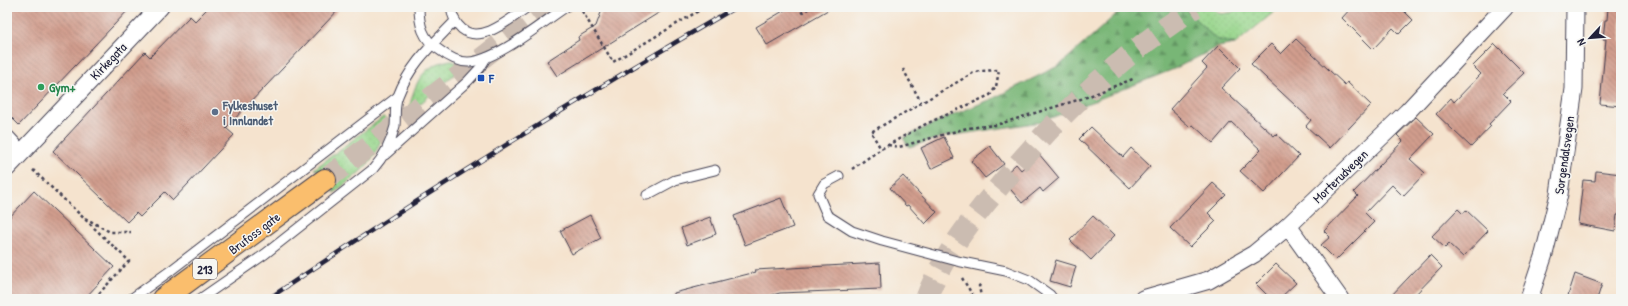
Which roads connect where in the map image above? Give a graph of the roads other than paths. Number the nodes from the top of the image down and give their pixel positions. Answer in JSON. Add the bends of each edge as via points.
{"nodes":[{"id":1,"x":160,"y":7,"type":"edge"},
{"id":2,"x":419,"y":7,"type":"edge"},
{"id":3,"x":451,"y":7,"type":"edge"},
{"id":4,"x":528,"y":7,"type":"edge"},
{"id":5,"x":566,"y":7,"type":"edge"},
{"id":6,"x":1505,"y":7,"type":"edge"},
{"id":7,"x":1575,"y":7,"type":"edge"},
{"id":8,"x":455,"y":21,"type":"junction"},
{"id":9,"x":432,"y":45,"type":"junction"},
{"id":10,"x":486,"y":58,"type":"junction"},
{"id":11,"x":397,"y":97,"type":"junction"},
{"id":12,"x":7,"y":139,"type":"edge"},
{"id":13,"x":20,"y":153,"type":"junction"},
{"id":14,"x":384,"y":156,"type":"junction"},
{"id":15,"x":7,"y":168,"type":"edge"},
{"id":16,"x":715,"y":170,"type":"dead end"},
{"id":17,"x":839,"y":176,"type":"road end"},
{"id":18,"x":325,"y":180,"type":"tunnel mouth"},
{"id":19,"x":646,"y":195,"type":"dead end"},
{"id":20,"x":1288,"y":226,"type":"junction"},
{"id":21,"x":131,"y":299,"type":"edge"},
{"id":22,"x":163,"y":299,"type":"edge"},
{"id":23,"x":200,"y":299,"type":"edge"},
{"id":24,"x":1053,"y":299,"type":"edge"},
{"id":25,"x":1143,"y":299,"type":"edge"},
{"id":26,"x":1340,"y":299,"type":"edge"},
{"id":27,"x":1529,"y":299,"type":"edge"}],
"edges":[{"from":1,"to":13,"type":"street","name":"Kirkegata"},
{"from":2,"to":9,"type":"lane","via":[[423,33]]},
{"from":3,"to":8,"type":"lane"},
{"from":4,"to":8,"type":"lane","via":[[480,34],[465,31]]},
{"from":5,"to":10,"type":"lane"},
{"from":6,"to":20,"type":"street","name":"Morterudvegen","via":[[1407,112]]},
{"from":7,"to":27,"type":"street","name":"Sorgendalsvegen","via":[[1574,89],[1559,194],[1544,254]]},
{"from":8,"to":9,"type":"lane"},
{"from":9,"to":10,"type":"lane","via":[[446,56],[458,60],[467,62]]},
{"from":9,"to":11,"type":"lane","via":[[417,59]]},
{"from":10,"to":14,"type":"lane","via":[[468,81]]},
{"from":11,"to":14,"type":"lane","via":[[394,126]]},
{"from":11,"to":21,"type":"lane"},
{"from":12,"to":13,"type":"street"},
{"from":13,"to":15,"type":"street","name":"Kirkegata"},
{"from":14,"to":23,"type":"lane","via":[[373,170],[313,218]]},
{"from":16,"to":19,"type":"lane","via":[[675,180]]},
{"from":17,"to":24,"type":"lane","via":[[824,184],[818,194],[827,215],[852,231],[949,259],[1006,271],[1029,280]]},
{"from":18,"to":22,"type":"main road","name":"Brufoss gate","number":"213"},
{"from":20,"to":25,"type":"street","name":"Morterudvegen","via":[[1254,254],[1209,280]]},
{"from":20,"to":26,"type":"street"}]}
